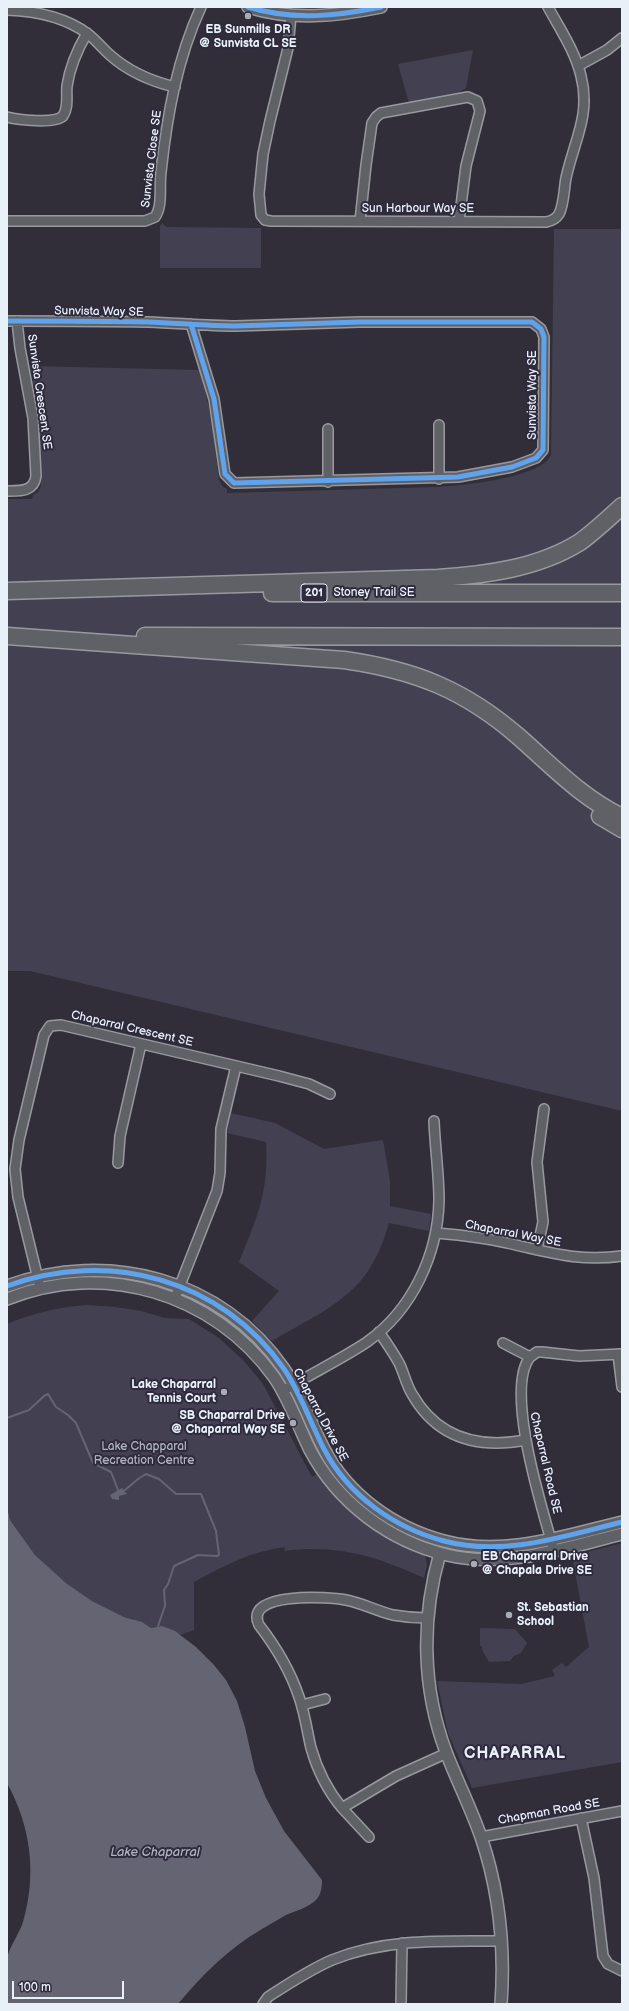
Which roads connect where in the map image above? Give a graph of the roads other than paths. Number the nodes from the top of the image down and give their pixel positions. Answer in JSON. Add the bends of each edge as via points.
{"nodes":[{"id":1,"x":201,"y":7,"type":"edge"},
{"id":2,"x":248,"y":7,"type":"edge"},
{"id":3,"x":381,"y":7,"type":"edge"},
{"id":4,"x":548,"y":7,"type":"edge"},
{"id":5,"x":7,"y":10,"type":"edge"},
{"id":6,"x":291,"y":15,"type":"junction"},
{"id":7,"x":87,"y":33,"type":"junction"},
{"id":8,"x":622,"y":38,"type":"edge"},
{"id":9,"x":578,"y":66,"type":"junction"},
{"id":10,"x":174,"y":87,"type":"junction"},
{"id":11,"x":7,"y":117,"type":"edge"},
{"id":12,"x":360,"y":220,"type":"junction"},
{"id":13,"x":7,"y":221,"type":"edge"},
{"id":14,"x":459,"y":221,"type":"junction"},
{"id":15,"x":7,"y":321,"type":"edge"},
{"id":16,"x":17,"y":321,"type":"junction"},
{"id":17,"x":191,"y":324,"type":"junction"},
{"id":18,"x":438,"y":425,"type":"dead end"},
{"id":19,"x":328,"y":429,"type":"dead end"},
{"id":20,"x":439,"y":479,"type":"junction"},
{"id":21,"x":328,"y":482,"type":"junction"},
{"id":22,"x":7,"y":491,"type":"edge"},
{"id":23,"x":622,"y":506,"type":"edge"},
{"id":24,"x":622,"y":513,"type":"edge"},
{"id":25,"x":581,"y":541,"type":"junction"},
{"id":26,"x":7,"y":592,"type":"edge"},
{"id":27,"x":622,"y":592,"type":"edge"},
{"id":28,"x":7,"y":636,"type":"edge"},
{"id":29,"x":622,"y":637,"type":"edge"},
{"id":30,"x":486,"y":710,"type":"junction"},
{"id":31,"x":622,"y":816,"type":"edge"},
{"id":32,"x":622,"y":829,"type":"edge"},
{"id":33,"x":142,"y":1044,"type":"junction"},
{"id":34,"x":236,"y":1066,"type":"junction"},
{"id":35,"x":330,"y":1094,"type":"dead end"},
{"id":36,"x":544,"y":1109,"type":"dead end"},
{"id":37,"x":434,"y":1121,"type":"dead end"},
{"id":38,"x":118,"y":1163,"type":"dead end"},
{"id":39,"x":436,"y":1232,"type":"junction"},
{"id":40,"x":537,"y":1250,"type":"junction"},
{"id":41,"x":622,"y":1256,"type":"edge"},
{"id":42,"x":37,"y":1276,"type":"junction"},
{"id":43,"x":7,"y":1286,"type":"edge"},
{"id":44,"x":179,"y":1286,"type":"junction"},
{"id":45,"x":40,"y":1288,"type":"junction"},
{"id":46,"x":175,"y":1298,"type":"junction"},
{"id":47,"x":7,"y":1299,"type":"edge"},
{"id":48,"x":379,"y":1332,"type":"junction"},
{"id":49,"x":503,"y":1343,"type":"dead end"},
{"id":50,"x":620,"y":1354,"type":"edge"},
{"id":51,"x":530,"y":1357,"type":"junction"},
{"id":52,"x":293,"y":1385,"type":"junction"},
{"id":53,"x":622,"y":1388,"type":"edge"},
{"id":54,"x":283,"y":1391,"type":"junction"},
{"id":55,"x":526,"y":1440,"type":"junction"},
{"id":56,"x":622,"y":1522,"type":"edge"},
{"id":57,"x":622,"y":1534,"type":"edge"},
{"id":58,"x":551,"y":1539,"type":"junction"},
{"id":59,"x":443,"y":1541,"type":"junction"},
{"id":60,"x":554,"y":1551,"type":"junction"},
{"id":61,"x":440,"y":1553,"type":"junction"},
{"id":62,"x":427,"y":1618,"type":"junction"},
{"id":63,"x":324,"y":1699,"type":"dead end"},
{"id":64,"x":302,"y":1705,"type":"junction"},
{"id":65,"x":447,"y":1753,"type":"junction"},
{"id":66,"x":342,"y":1808,"type":"junction"},
{"id":67,"x":622,"y":1811,"type":"edge"},
{"id":68,"x":581,"y":1818,"type":"junction"},
{"id":69,"x":481,"y":1836,"type":"junction"},
{"id":70,"x":369,"y":1837,"type":"dead end"},
{"id":71,"x":501,"y":1941,"type":"junction"},
{"id":72,"x":402,"y":1943,"type":"junction"},
{"id":73,"x":622,"y":1971,"type":"edge"},
{"id":74,"x":263,"y":2004,"type":"edge"},
{"id":75,"x":401,"y":2004,"type":"edge"},
{"id":76,"x":501,"y":2004,"type":"edge"}],
"edges":[{"from":1,"to":10,"type":"street","name":"Sunvista Close SE","via":[[187,40]]},
{"from":2,"to":6,"type":"street"},
{"from":3,"to":6,"type":"street","via":[[338,15]]},
{"from":4,"to":9,"type":"street","name":"Sun Harbour Way SE"},
{"from":5,"to":7,"type":"street","via":[[56,17]]},
{"from":6,"to":12,"type":"street","name":"Sun Harbour Way SE","via":[[288,48],[263,154],[259,194],[261,215],[265,220],[271,221]]},
{"from":7,"to":10,"type":"street","via":[[127,68],[149,80]]},
{"from":7,"to":11,"type":"street","via":[[73,60],[67,86],[67,108],[63,116],[54,120]]},
{"from":8,"to":9,"type":"street"},
{"from":9,"to":14,"type":"street","name":"Sun Harbour Way SE","via":[[584,95],[583,119],[567,175],[561,210],[557,217],[546,222]]},
{"from":10,"to":13,"type":"street","name":"Sunvista Close SE","via":[[162,160],[159,208],[154,217],[145,221]]},
{"from":12,"to":14,"type":"street","name":"Sun Harbour Way SE"},
{"from":12,"to":14,"type":"street","via":[[372,122],[376,117],[381,113],[468,97],[476,100],[480,111],[466,166]]},
{"from":15,"to":16,"type":"street","name":"Sunvista Way SE"},
{"from":16,"to":17,"type":"street","name":"Sunvista Way SE"},
{"from":16,"to":22,"type":"street","name":"Sunvista Crescent SE","via":[[32,418],[36,476],[34,484],[29,489]]},
{"from":17,"to":20,"type":"street","name":"Sunvista Way SE","via":[[536,324],[542,329],[544,337],[541,453],[531,460],[494,472]]},
{"from":17,"to":21,"type":"street","name":"Sunvista Way SE","via":[[214,399],[224,474],[227,478],[237,484]]},
{"from":18,"to":20,"type":"street"},
{"from":19,"to":21,"type":"street"},
{"from":20,"to":21,"type":"street","name":"Sunvista Way SE"},
{"from":23,"to":25,"type":"highway"},
{"from":24,"to":25,"type":"highway"},
{"from":25,"to":26,"type":"highway","via":[[553,555],[524,565],[498,572],[463,576]]},
{"from":26,"to":27,"type":"highway","name":"Stoney Trail SE","number":"201"},
{"from":28,"to":29,"type":"highway"},
{"from":28,"to":30,"type":"highway","via":[[372,664],[432,681]]},
{"from":30,"to":31,"type":"highway","via":[[579,790]]},
{"from":30,"to":32,"type":"highway","via":[[576,799]]},
{"from":33,"to":34,"type":"street","name":"Chaparral Crescent SE"},
{"from":33,"to":38,"type":"street","via":[[120,1136]]},
{"from":33,"to":42,"type":"street","name":"Chaparral Crescent SE","via":[[58,1025],[50,1026],[44,1035],[19,1140],[15,1169],[18,1197]]},
{"from":34,"to":35,"type":"street","name":"Chaparral Crescent SE","via":[[309,1084]]},
{"from":34,"to":44,"type":"street","via":[[221,1129],[218,1188]]},
{"from":36,"to":40,"type":"street","via":[[537,1162],[543,1222]]},
{"from":37,"to":39,"type":"street","via":[[439,1192]]},
{"from":39,"to":40,"type":"street","name":"Chaparral Way SE","via":[[493,1240]]},
{"from":39,"to":48,"type":"street","via":[[428,1262],[418,1283],[399,1311]]},
{"from":40,"to":41,"type":"street","name":"Chaparral Way SE","via":[[586,1258]]},
{"from":42,"to":43,"type":"street","name":"Chaparral Drive SE"},
{"from":42,"to":44,"type":"street","name":"Chaparral Drive SE","via":[[72,1270],[112,1271],[150,1277]]},
{"from":42,"to":45,"type":"street","name":"Chaparral Crescent SE"},
{"from":44,"to":46,"type":"street"},
{"from":44,"to":52,"type":"street","name":"Chaparral Drive SE","via":[[219,1307],[247,1328],[274,1357]]},
{"from":45,"to":46,"type":"street","name":"Chaparral Drive SE","via":[[71,1283],[105,1282],[141,1288]]},
{"from":45,"to":47,"type":"street","name":"Chaparral Drive SE"},
{"from":46,"to":54,"type":"street","name":"Chaparral Drive SE","via":[[203,1312],[234,1334],[257,1356]]},
{"from":48,"to":52,"type":"street","via":[[354,1350]]},
{"from":48,"to":55,"type":"street","via":[[395,1355],[414,1398],[437,1424],[459,1437],[478,1442],[497,1444]]},
{"from":49,"to":51,"type":"street"},
{"from":50,"to":51,"type":"street","via":[[579,1356],[536,1352]]},
{"from":50,"to":53,"type":"street"},
{"from":51,"to":55,"type":"street","name":"Chaparral Road SE","via":[[524,1366],[520,1399]]},
{"from":52,"to":54,"type":"street"},
{"from":52,"to":59,"type":"street","name":"Chaparral Drive SE","via":[[326,1453],[355,1490],[379,1511],[398,1523]]},
{"from":54,"to":61,"type":"street","name":"Chaparral Drive SE","via":[[318,1465],[346,1499],[390,1533]]},
{"from":55,"to":58,"type":"street","name":"Chaparral Road SE"},
{"from":56,"to":58,"type":"street","name":"Chaparral Drive SE"},
{"from":57,"to":60,"type":"street","name":"Chaparral Drive SE"},
{"from":58,"to":59,"type":"street","name":"Chaparral Drive SE","via":[[492,1548]]},
{"from":58,"to":60,"type":"street","name":"Chaparral Road SE"},
{"from":59,"to":61,"type":"street"},
{"from":60,"to":61,"type":"street","name":"Chaparral Drive SE","via":[[514,1559],[493,1560]]},
{"from":61,"to":62,"type":"street","via":[[431,1587]]},
{"from":62,"to":64,"type":"street","via":[[394,1615],[352,1601],[327,1597],[294,1598],[264,1606],[258,1613],[258,1623],[284,1662]]},
{"from":62,"to":65,"type":"street","via":[[426,1658],[434,1716]]},
{"from":63,"to":64,"type":"street"},
{"from":64,"to":66,"type":"street","via":[[317,1764],[331,1793]]},
{"from":65,"to":66,"type":"street","via":[[396,1776]]},
{"from":65,"to":69,"type":"street"},
{"from":66,"to":70,"type":"street"},
{"from":67,"to":68,"type":"street","name":"Chapman Road SE"},
{"from":68,"to":69,"type":"street","name":"Chapman Road SE"},
{"from":68,"to":73,"type":"street","via":[[596,1888],[603,1956],[608,1964]]},
{"from":69,"to":71,"type":"street","via":[[493,1880]]},
{"from":71,"to":72,"type":"street"},
{"from":71,"to":76,"type":"street"},
{"from":72,"to":74,"type":"street","via":[[364,1950],[332,1960],[297,1978]]},
{"from":72,"to":75,"type":"street"}]}
